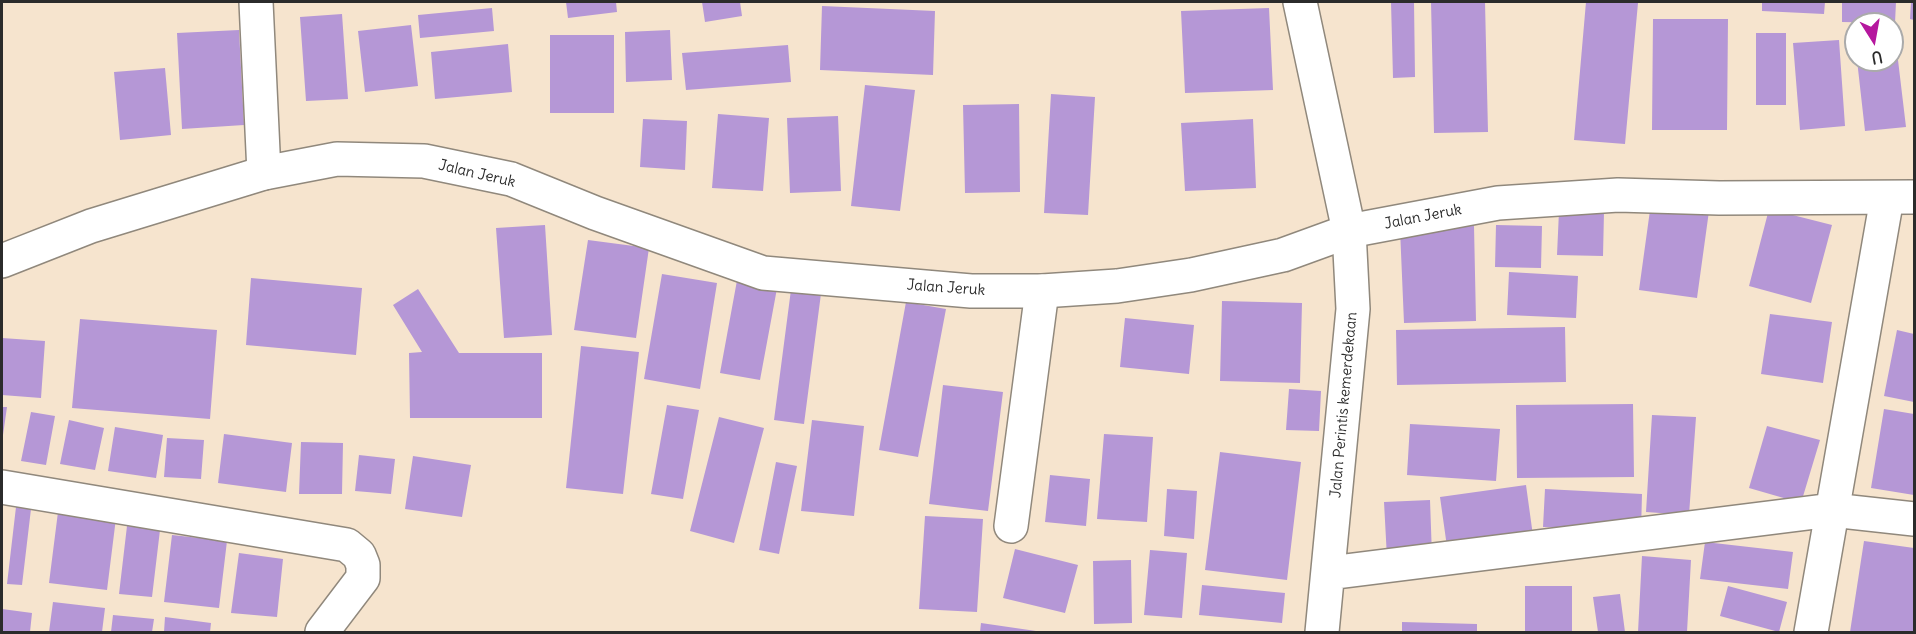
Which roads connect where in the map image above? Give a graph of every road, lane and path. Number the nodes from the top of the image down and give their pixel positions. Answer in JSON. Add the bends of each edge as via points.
{"nodes":[{"id":1,"x":256,"y":2,"type":"edge"},
{"id":2,"x":1300,"y":2,"type":"edge"},
{"id":3,"x":264,"y":173,"type":"junction"},
{"id":4,"x":1900,"y":198,"type":"edge"},
{"id":5,"x":1349,"y":231,"type":"junction"},
{"id":6,"x":2,"y":261,"type":"edge"},
{"id":7,"x":1042,"y":291,"type":"junction"},
{"id":8,"x":2,"y":487,"type":"edge"},
{"id":9,"x":1832,"y":510,"type":"junction"},
{"id":10,"x":1914,"y":519,"type":"edge"},
{"id":11,"x":1011,"y":526,"type":"dead end"},
{"id":12,"x":1329,"y":573,"type":"junction"},
{"id":13,"x":322,"y":633,"type":"edge"},
{"id":14,"x":1322,"y":633,"type":"edge"},
{"id":15,"x":1811,"y":633,"type":"edge"}],
"edges":[{"from":1,"to":3,"type":"street"},
{"from":2,"to":5,"type":"street","name":"Jalan Perintis kemerdekaan"},
{"from":3,"to":6,"type":"street","name":"Jalan Jeruk","via":[[91,226]]},
{"from":3,"to":7,"type":"street","name":"Jalan Jeruk","via":[[337,159],[424,161],[511,179],[763,273],[971,291]]},
{"from":4,"to":5,"type":"street","name":"Jalan Jeruk","via":[[1618,195],[1498,203]]},
{"from":4,"to":9,"type":"street"},
{"from":5,"to":7,"type":"street","name":"Jalan Jeruk","via":[[1283,255],[1191,275],[1117,286]]},
{"from":5,"to":12,"type":"street","name":"Jalan Perintis kemerdekaan","via":[[1353,309]]},
{"from":7,"to":11,"type":"street"},
{"from":8,"to":13,"type":"street","via":[[347,545],[359,555],[363,578]]},
{"from":9,"to":10,"type":"street"},
{"from":9,"to":12,"type":"street"},
{"from":9,"to":15,"type":"street"},
{"from":12,"to":14,"type":"street","name":"Jalan Perintis kemerdekaan"}]}
